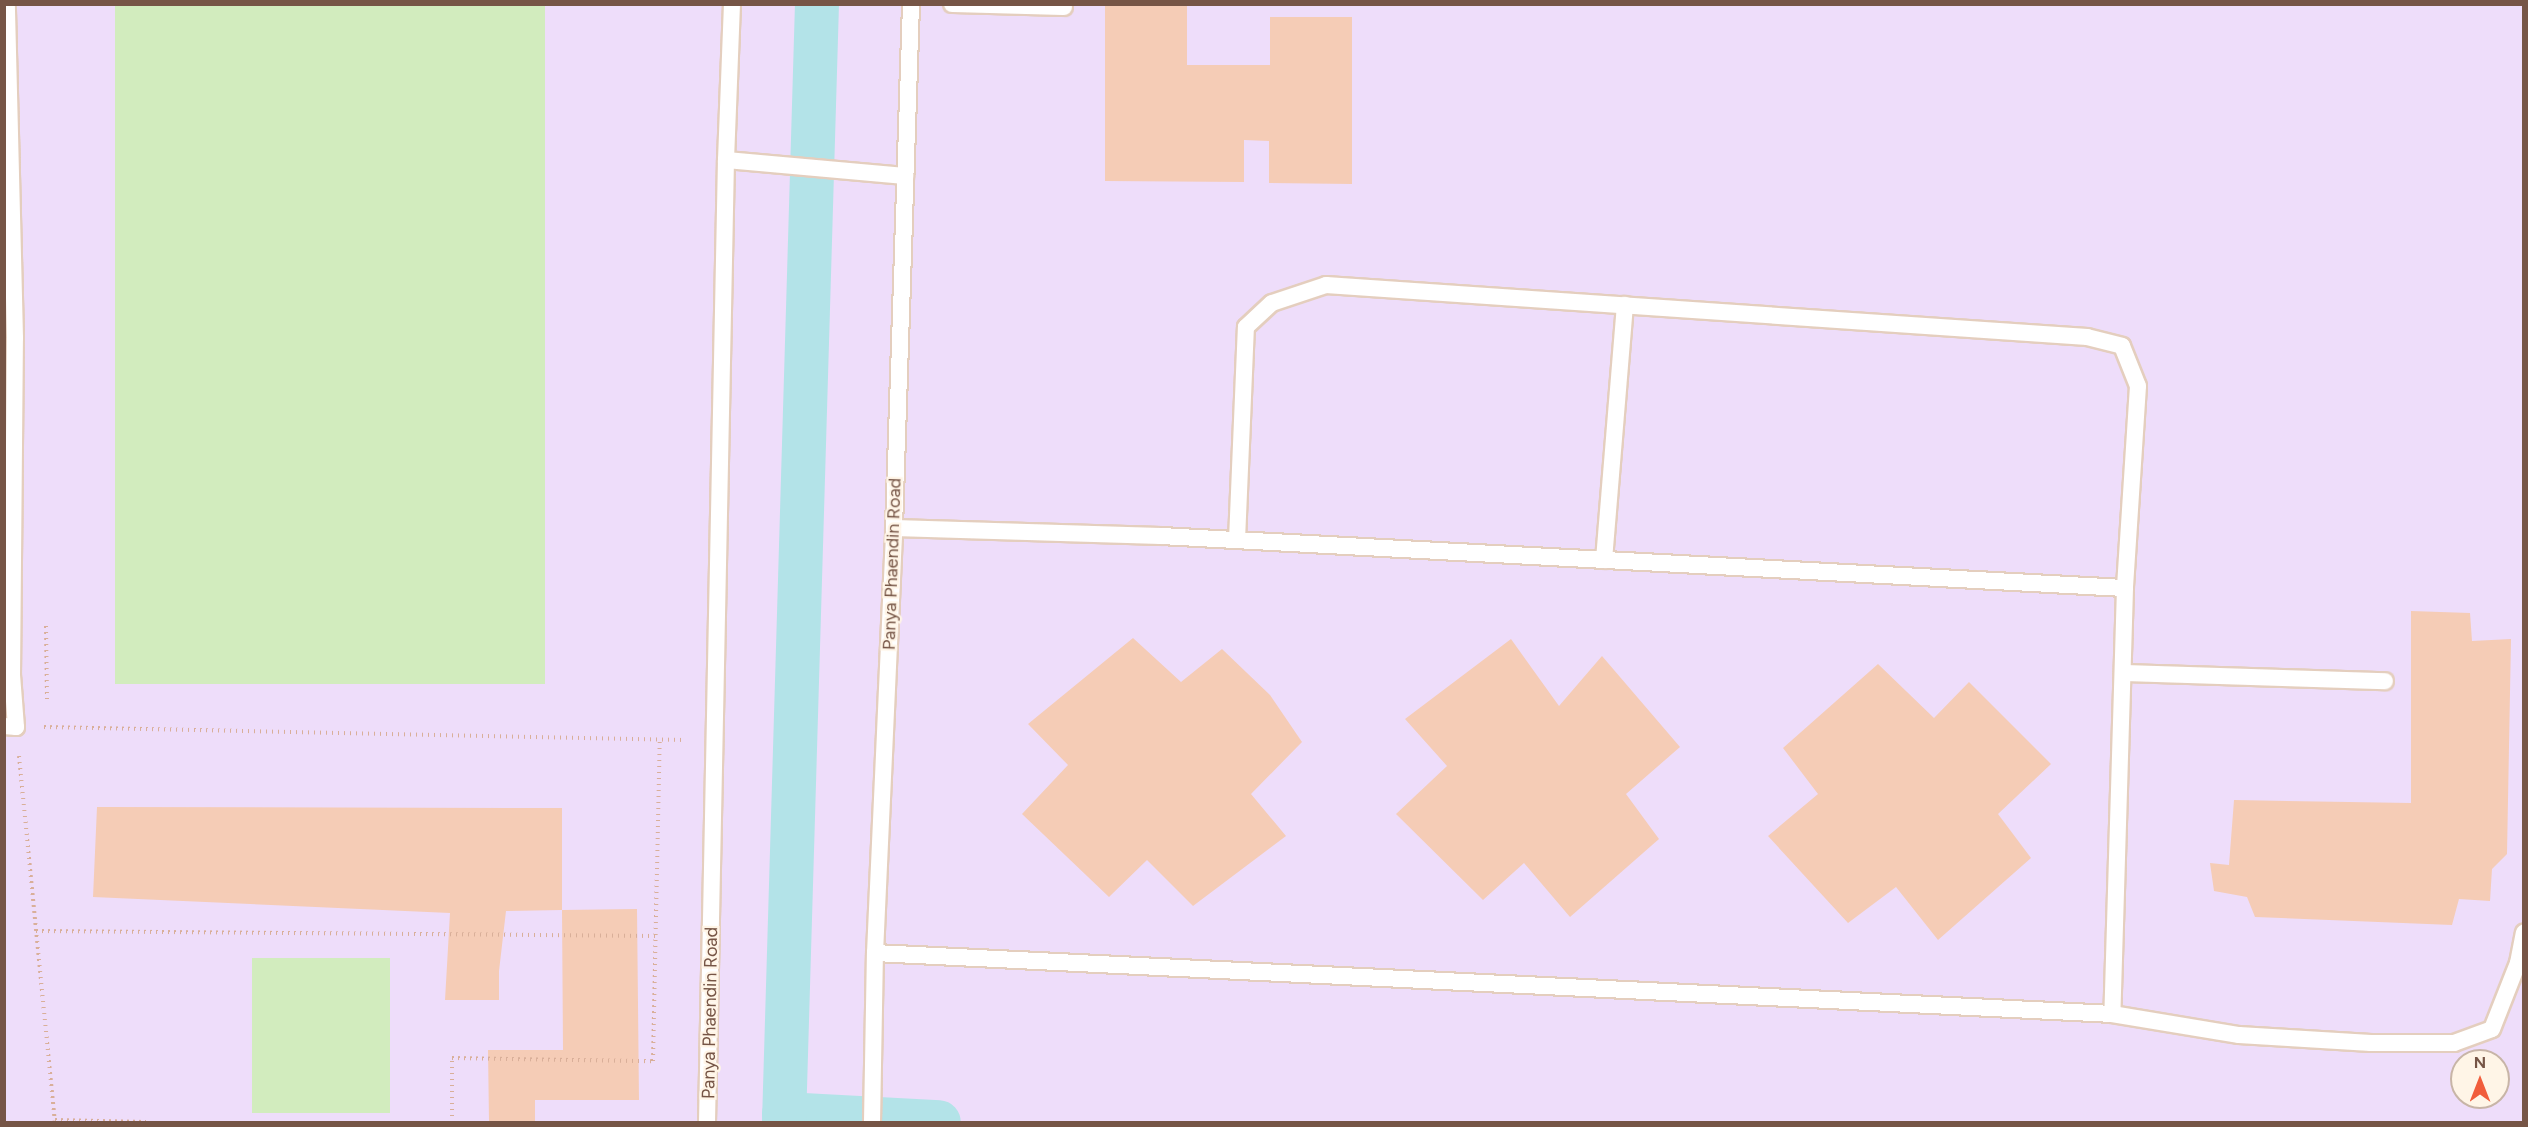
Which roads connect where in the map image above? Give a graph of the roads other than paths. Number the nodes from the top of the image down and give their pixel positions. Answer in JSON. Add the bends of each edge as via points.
{"nodes":[{"id":1,"x":7,"y":4,"type":"edge"},
{"id":2,"x":732,"y":4,"type":"edge"},
{"id":3,"x":911,"y":4,"type":"edge"},
{"id":4,"x":952,"y":4,"type":"edge"},
{"id":5,"x":1064,"y":7,"type":"dead end"},
{"id":6,"x":726,"y":160,"type":"junction"},
{"id":7,"x":905,"y":176,"type":"junction"},
{"id":8,"x":8,"y":291,"type":"edge"},
{"id":9,"x":1625,"y":305,"type":"junction"},
{"id":10,"x":894,"y":528,"type":"junction"},
{"id":11,"x":1237,"y":540,"type":"junction"},
{"id":12,"x":1604,"y":560,"type":"junction"},
{"id":13,"x":2125,"y":588,"type":"junction"},
{"id":14,"x":2125,"y":673,"type":"junction"},
{"id":15,"x":2385,"y":681,"type":"dead end"},
{"id":16,"x":10,"y":727,"type":"edge"},
{"id":17,"x":2523,"y":933,"type":"edge"},
{"id":18,"x":875,"y":953,"type":"junction"},
{"id":19,"x":2112,"y":1014,"type":"junction"},
{"id":20,"x":707,"y":1122,"type":"edge"},
{"id":21,"x":872,"y":1122,"type":"edge"}],
"edges":[{"from":1,"to":8,"type":"lane"},
{"from":2,"to":6,"type":"lane","name":"Panya Phaendin Road"},
{"from":3,"to":7,"type":"lane","name":"Panya Phaendin Road"},
{"from":4,"to":5,"type":"lane"},
{"from":6,"to":7,"type":"lane"},
{"from":6,"to":20,"type":"lane","name":"Panya Phaendin Road"},
{"from":7,"to":10,"type":"lane","name":"Panya Phaendin Road"},
{"from":8,"to":16,"type":"lane","via":[[15,338]]},
{"from":9,"to":11,"type":"lane","via":[[1326,285],[1272,303],[1246,327]]},
{"from":9,"to":12,"type":"lane"},
{"from":9,"to":13,"type":"lane","via":[[2087,337],[2122,346],[2138,386]]},
{"from":10,"to":11,"type":"lane"},
{"from":10,"to":18,"type":"lane","name":"Panya Phaendin Road"},
{"from":11,"to":12,"type":"lane"},
{"from":12,"to":13,"type":"lane"},
{"from":13,"to":14,"type":"lane"},
{"from":14,"to":15,"type":"lane"},
{"from":14,"to":19,"type":"lane"},
{"from":17,"to":19,"type":"lane","via":[[2518,963],[2492,1029],[2454,1043],[2371,1043],[2240,1035]]},
{"from":18,"to":19,"type":"lane"},
{"from":18,"to":21,"type":"lane","name":"Panya Phaendin Road"}]}
